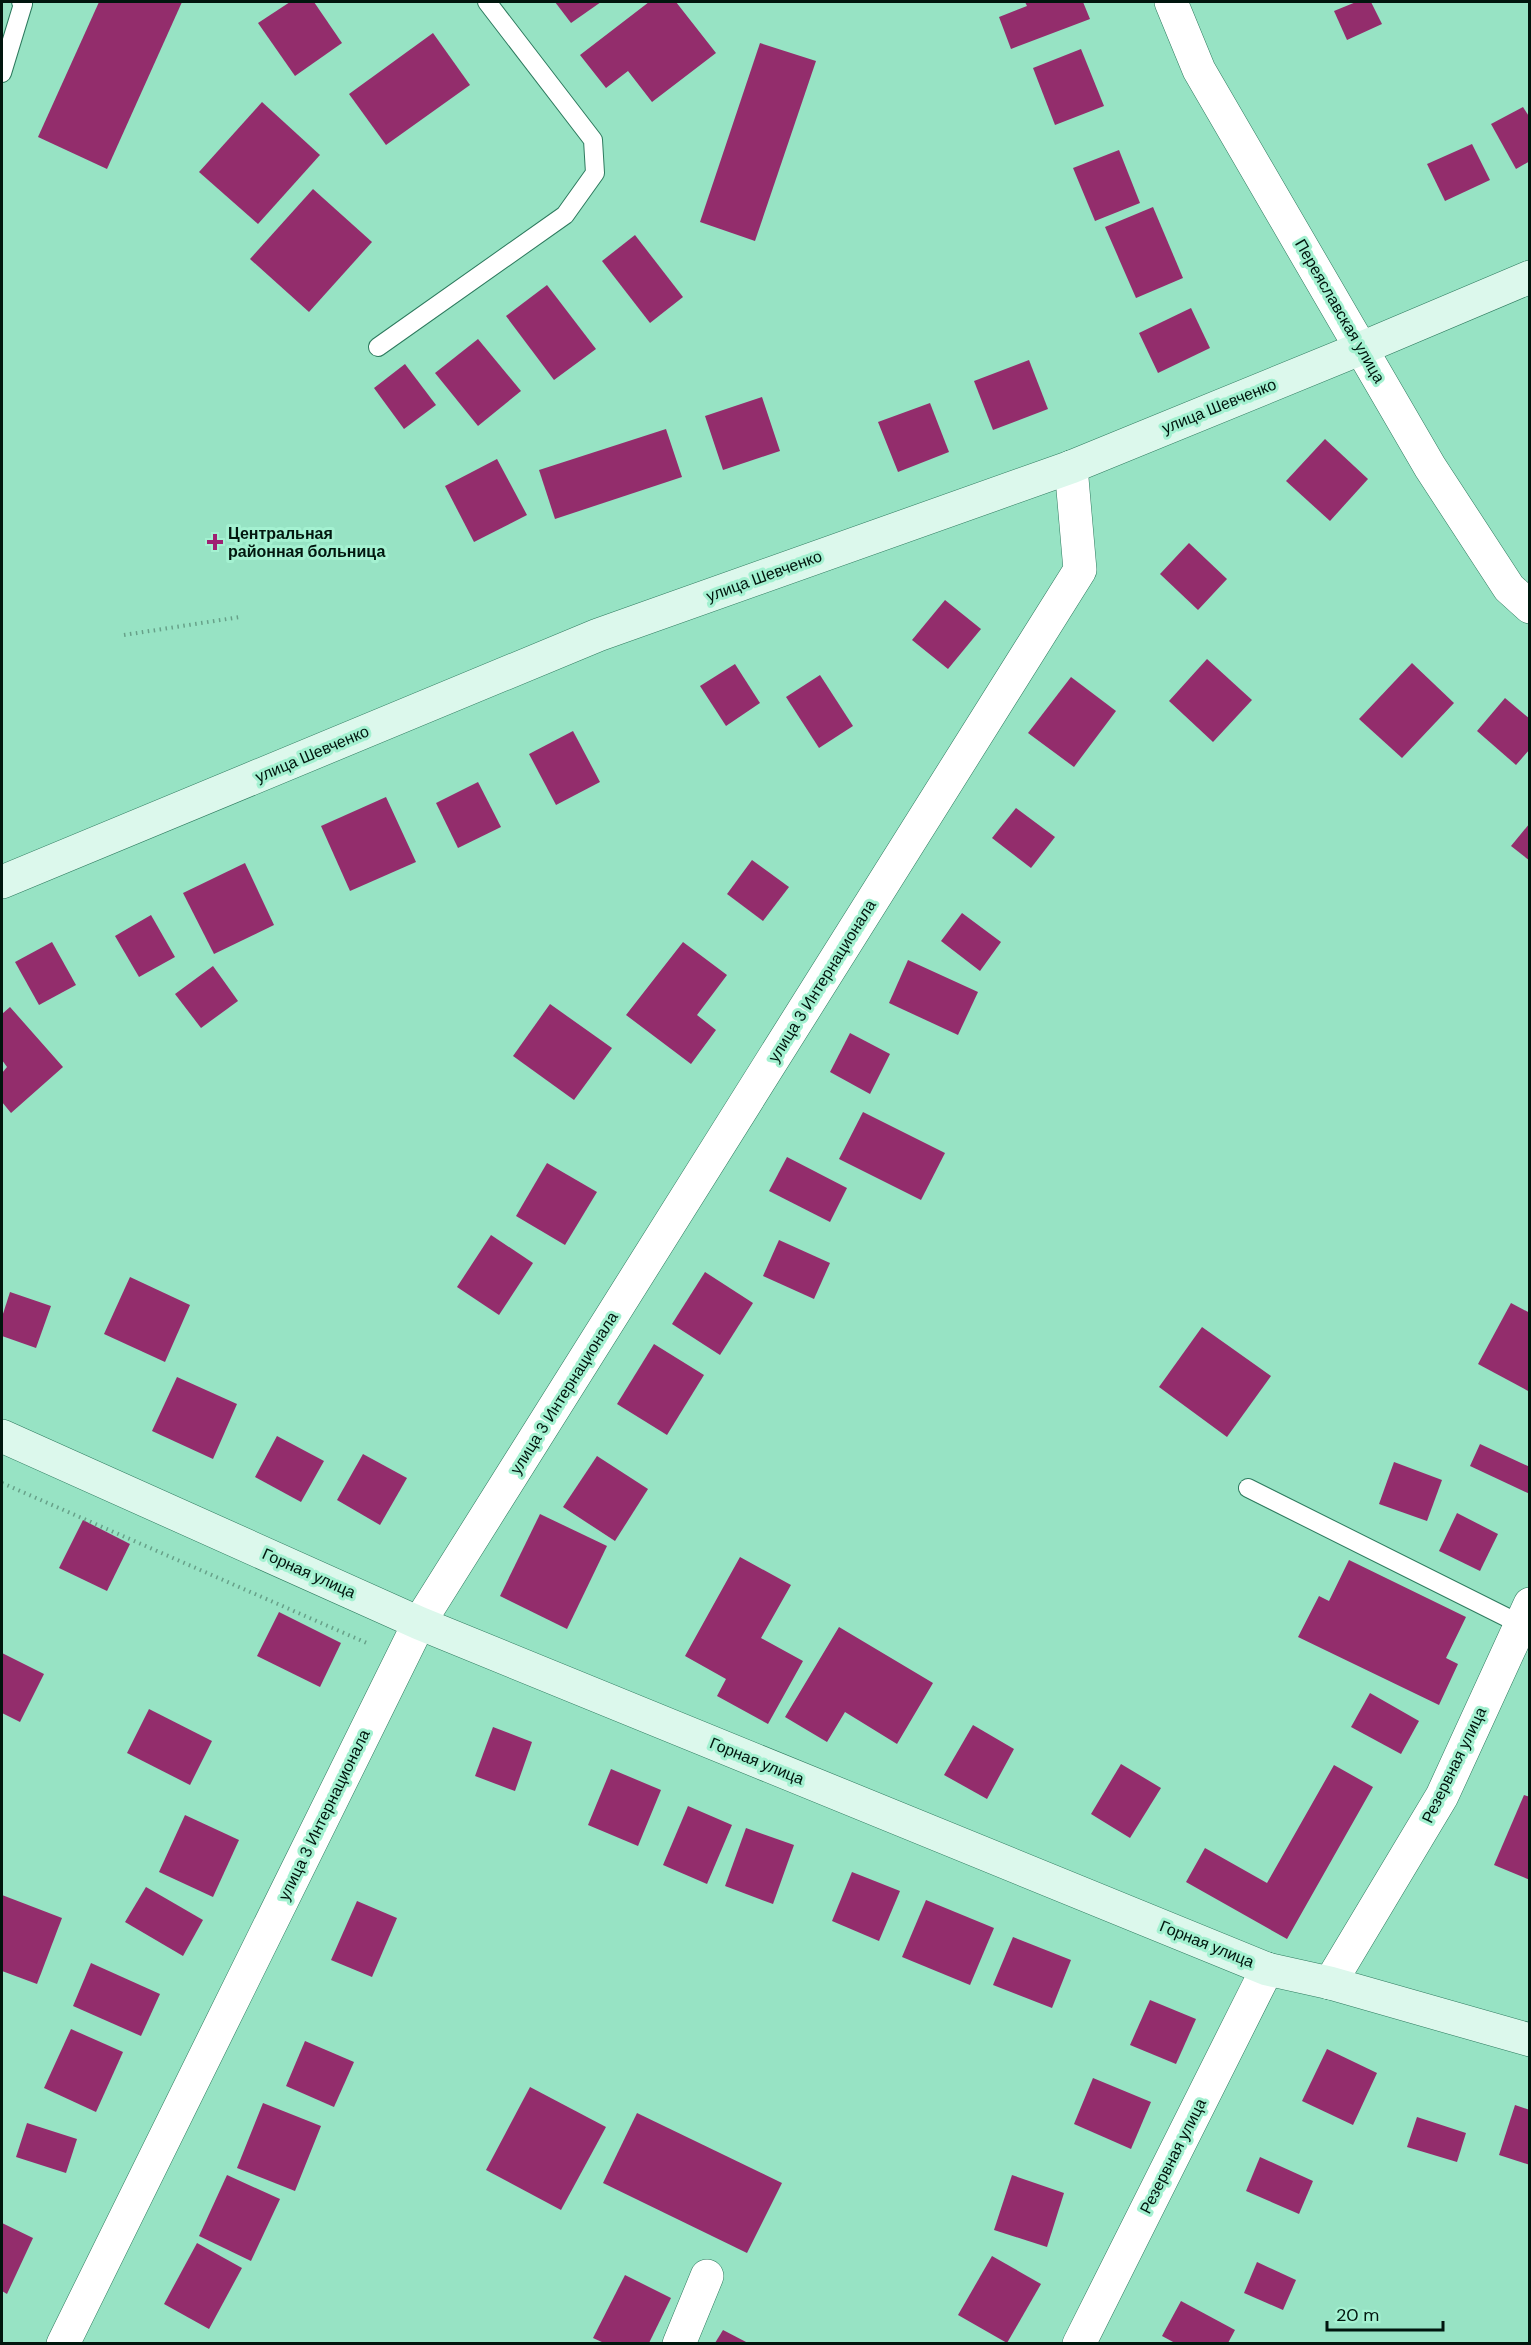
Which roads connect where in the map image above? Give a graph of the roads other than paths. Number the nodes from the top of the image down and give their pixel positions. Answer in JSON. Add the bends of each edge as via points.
{"nodes":[{"id":1,"x":21,"y":2,"type":"edge"},
{"id":2,"x":487,"y":2,"type":"edge"},
{"id":3,"x":1171,"y":2,"type":"edge"},
{"id":4,"x":2,"y":73,"type":"edge"},
{"id":5,"x":1530,"y":277,"type":"edge"},
{"id":6,"x":378,"y":347,"type":"dead end"},
{"id":7,"x":1362,"y":348,"type":"junction"},
{"id":8,"x":1071,"y":467,"type":"junction"},
{"id":9,"x":1530,"y":607,"type":"edge"},
{"id":10,"x":2,"y":882,"type":"edge"},
{"id":11,"x":2,"y":1436,"type":"edge"},
{"id":12,"x":1248,"y":1488,"type":"dead end"},
{"id":13,"x":1525,"y":1614,"type":"edge"},
{"id":14,"x":419,"y":1623,"type":"junction"},
{"id":15,"x":1267,"y":1969,"type":"junction"},
{"id":16,"x":1330,"y":1983,"type":"junction"},
{"id":17,"x":1530,"y":2040,"type":"edge"},
{"id":18,"x":707,"y":2276,"type":"dead end"},
{"id":19,"x":63,"y":2343,"type":"edge"},
{"id":20,"x":679,"y":2343,"type":"edge"},
{"id":21,"x":1079,"y":2343,"type":"edge"}],
"edges":[{"from":1,"to":4,"type":"lane"},
{"from":2,"to":6,"type":"lane","via":[[593,140],[595,173],[565,215]]},
{"from":3,"to":7,"type":"street","name":"Переяславская улица","via":[[1199,70]]},
{"from":5,"to":7,"type":"main road","name":"улица Шевченко"},
{"from":7,"to":8,"type":"main road","name":"улица Шевченко"},
{"from":7,"to":9,"type":"street","name":"Переяславская улица","via":[[1430,468],[1509,588]]},
{"from":8,"to":10,"type":"main road","name":"улица Шевченко","via":[[598,635]]},
{"from":8,"to":14,"type":"street","name":"улица 3 Интернационала","via":[[1080,570]]},
{"from":11,"to":14,"type":"main road","name":"Горная улица"},
{"from":12,"to":13,"type":"lane"},
{"from":13,"to":16,"type":"street","name":"Резервная улица","via":[[1442,1796]]},
{"from":14,"to":15,"type":"main road","name":"Горная улица"},
{"from":14,"to":19,"type":"street","name":"улица 3 Интернационала"},
{"from":15,"to":16,"type":"main road","name":"Горная улица"},
{"from":15,"to":21,"type":"street","name":"Резервная улица"},
{"from":16,"to":17,"type":"main road","name":"Горная улица"},
{"from":18,"to":20,"type":"street"}]}
